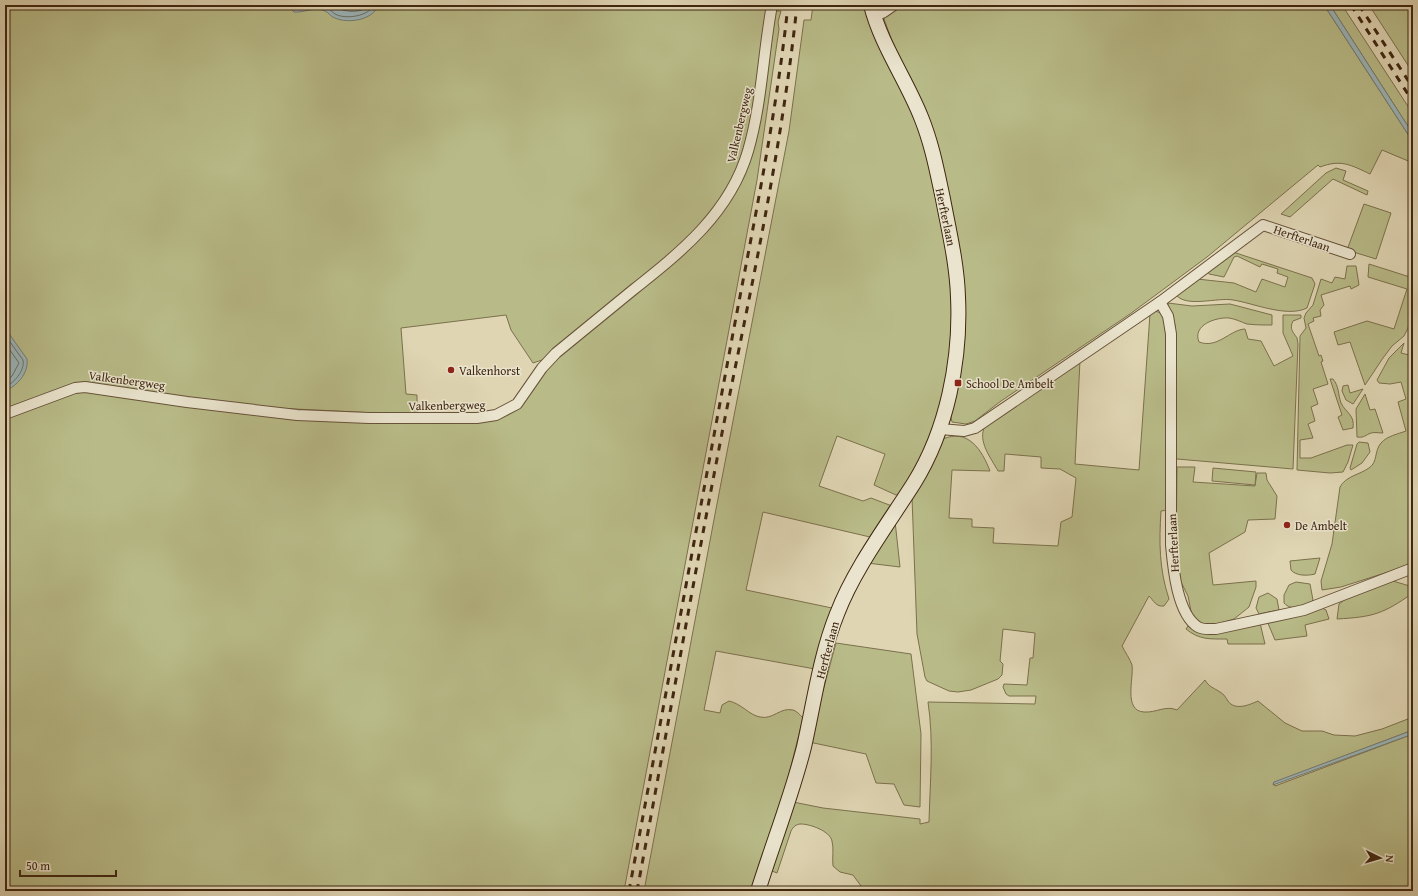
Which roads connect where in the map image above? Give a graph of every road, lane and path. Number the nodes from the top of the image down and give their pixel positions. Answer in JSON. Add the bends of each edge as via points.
{"nodes":[{"id":1,"x":772,"y":5,"type":"edge"},
{"id":2,"x":894,"y":5,"type":"edge"},
{"id":3,"x":872,"y":10,"type":"edge"},
{"id":4,"x":1350,"y":254,"type":"dead end"},
{"id":5,"x":1160,"y":302,"type":"junction"},
{"id":6,"x":5,"y":414,"type":"edge"},
{"id":7,"x":940,"y":429,"type":"junction"},
{"id":8,"x":1413,"y":568,"type":"edge"},
{"id":9,"x":758,"y":891,"type":"edge"}],
"edges":[{"from":1,"to":6,"type":"street","name":"Valkenbergweg","via":[[756,117],[748,151],[730,194],[714,216],[686,245],[556,353],[542,368],[517,404],[503,413],[490,417],[456,418],[317,416],[258,412],[85,387],[75,388]]},
{"from":2,"to":3,"type":"street","name":"Herfterlaan","via":[[884,12]]},
{"from":3,"to":7,"type":"street","name":"Herfterlaan","via":[[931,144],[953,247],[958,296],[958,333],[951,383]]},
{"from":4,"to":5,"type":"street","name":"Herfterlaan","via":[[1263,225]]},
{"from":5,"to":7,"type":"street","name":"Herfterlaan","via":[[974,428],[964,431]]},
{"from":5,"to":8,"type":"street","name":"Herfterlaan","via":[[1168,316],[1171,334],[1173,570],[1184,610],[1193,623],[1206,630],[1216,629],[1304,610]]},
{"from":7,"to":9,"type":"street","name":"Herfterlaan","via":[[915,482],[853,582],[837,614],[803,750]]}]}
